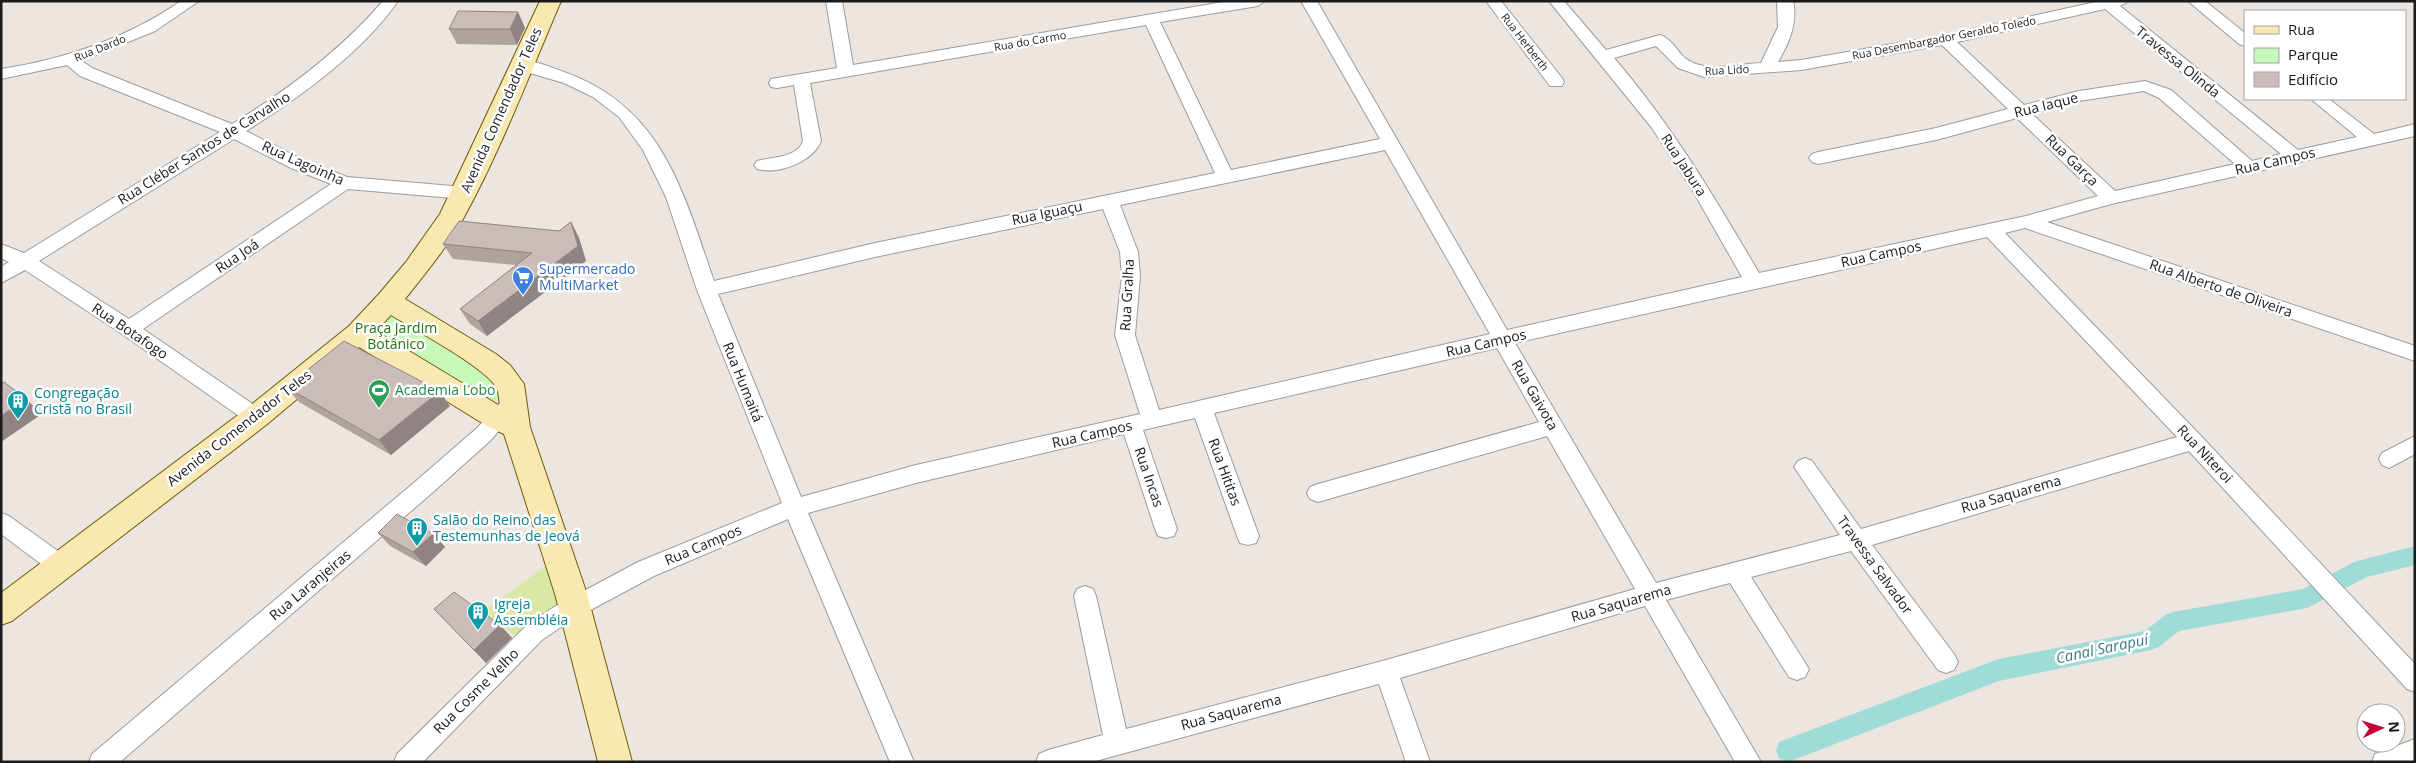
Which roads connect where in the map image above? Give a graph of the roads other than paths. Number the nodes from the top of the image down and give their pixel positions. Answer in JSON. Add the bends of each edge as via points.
{"nodes":[{"id":1,"x":192,"y":1,"type":"edge"},
{"id":2,"x":391,"y":1,"type":"edge"},
{"id":3,"x":551,"y":1,"type":"edge"},
{"id":4,"x":834,"y":1,"type":"edge"},
{"id":5,"x":1258,"y":1,"type":"edge"},
{"id":6,"x":1309,"y":1,"type":"edge"},
{"id":7,"x":1493,"y":1,"type":"edge"},
{"id":8,"x":1556,"y":1,"type":"edge"},
{"id":9,"x":1785,"y":1,"type":"edge"},
{"id":10,"x":2195,"y":1,"type":"edge"},
{"id":11,"x":2115,"y":3,"type":"edge"},
{"id":12,"x":2085,"y":4,"type":"edge"},
{"id":13,"x":1151,"y":20,"type":"junction"},
{"id":14,"x":1945,"y":40,"type":"junction"},
{"id":15,"x":2244,"y":40,"type":"edge"},
{"id":16,"x":1604,"y":56,"type":"junction"},
{"id":17,"x":70,"y":60,"type":"junction"},
{"id":18,"x":522,"y":65,"type":"junction"},
{"id":19,"x":1766,"y":68,"type":"junction"},
{"id":20,"x":846,"y":72,"type":"junction"},
{"id":21,"x":1,"y":74,"type":"edge"},
{"id":22,"x":801,"y":79,"type":"junction"},
{"id":23,"x":1556,"y":82,"type":"dead end"},
{"id":24,"x":777,"y":83,"type":"dead end"},
{"id":25,"x":2320,"y":100,"type":"edge"},
{"id":26,"x":2020,"y":111,"type":"junction"},
{"id":27,"x":2415,"y":130,"type":"edge"},
{"id":28,"x":233,"y":131,"type":"junction"},
{"id":29,"x":2370,"y":139,"type":"junction"},
{"id":30,"x":1390,"y":143,"type":"junction"},
{"id":31,"x":2295,"y":157,"type":"junction"},
{"id":32,"x":1818,"y":158,"type":"dead end"},
{"id":33,"x":763,"y":165,"type":"dead end"},
{"id":34,"x":2249,"y":167,"type":"junction"},
{"id":35,"x":1226,"y":176,"type":"junction"},
{"id":36,"x":345,"y":183,"type":"junction"},
{"id":37,"x":464,"y":193,"type":"junction"},
{"id":38,"x":2111,"y":198,"type":"junction"},
{"id":39,"x":1109,"y":200,"type":"junction"},
{"id":40,"x":2026,"y":222,"type":"junction"},
{"id":41,"x":1991,"y":230,"type":"junction"},
{"id":42,"x":1,"y":251,"type":"edge"},
{"id":43,"x":25,"y":261,"type":"junction"},
{"id":44,"x":1,"y":276,"type":"edge"},
{"id":45,"x":1754,"y":281,"type":"junction"},
{"id":46,"x":706,"y":290,"type":"junction"},
{"id":47,"x":388,"y":301,"type":"junction"},
{"id":48,"x":129,"y":329,"type":"junction"},
{"id":49,"x":358,"y":333,"type":"junction"},
{"id":50,"x":1503,"y":340,"type":"junction"},
{"id":51,"x":2415,"y":354,"type":"edge"},
{"id":52,"x":1202,"y":409,"type":"junction"},
{"id":53,"x":509,"y":416,"type":"junction"},
{"id":54,"x":256,"y":417,"type":"junction"},
{"id":55,"x":1152,"y":420,"type":"junction"},
{"id":56,"x":1131,"y":425,"type":"junction"},
{"id":57,"x":1552,"y":426,"type":"junction"},
{"id":58,"x":2193,"y":441,"type":"junction"},
{"id":59,"x":2415,"y":444,"type":"edge"},
{"id":60,"x":2389,"y":459,"type":"dead end"},
{"id":61,"x":1805,"y":467,"type":"dead end"},
{"id":62,"x":1318,"y":493,"type":"dead end"},
{"id":63,"x":793,"y":508,"type":"junction"},
{"id":64,"x":1,"y":522,"type":"edge"},
{"id":65,"x":1166,"y":529,"type":"dead end"},
{"id":66,"x":1248,"y":536,"type":"dead end"},
{"id":67,"x":1856,"y":540,"type":"junction"},
{"id":68,"x":61,"y":566,"type":"junction"},
{"id":69,"x":1734,"y":571,"type":"junction"},
{"id":70,"x":1651,"y":594,"type":"junction"},
{"id":71,"x":1085,"y":596,"type":"dead end"},
{"id":72,"x":575,"y":608,"type":"junction"},
{"id":73,"x":1,"y":611,"type":"edge"},
{"id":74,"x":1946,"y":662,"type":"dead end"},
{"id":75,"x":1797,"y":669,"type":"dead end"},
{"id":76,"x":1386,"y":671,"type":"junction"},
{"id":77,"x":2415,"y":681,"type":"edge"},
{"id":78,"x":1118,"y":742,"type":"junction"},
{"id":79,"x":2415,"y":751,"type":"edge"},
{"id":80,"x":101,"y":762,"type":"edge"},
{"id":81,"x":406,"y":762,"type":"edge"},
{"id":82,"x":615,"y":762,"type":"edge"},
{"id":83,"x":902,"y":762,"type":"edge"},
{"id":84,"x":1048,"y":762,"type":"edge"},
{"id":85,"x":1418,"y":762,"type":"edge"},
{"id":86,"x":1749,"y":762,"type":"edge"},
{"id":87,"x":2384,"y":762,"type":"edge"}],
"edges":[{"from":1,"to":17,"type":"street","name":"Rua Dardo","via":[[152,25]]},
{"from":2,"to":28,"type":"street","name":"Rua Cléber Santos de Carvalho","via":[[372,23],[308,80],[279,103]]},
{"from":3,"to":18,"type":"main road","name":"Avenida Comendador Teles"},
{"from":4,"to":20,"type":"street"},
{"from":5,"to":13,"type":"street","name":"Rua do Carmo"},
{"from":6,"to":30,"type":"street","name":"Rua Gaivota"},
{"from":7,"to":23,"type":"street","name":"Rua Herberth"},
{"from":8,"to":16,"type":"street","name":"Rua Jabura"},
{"from":9,"to":19,"type":"street","name":"Rua Lido","via":[[1788,20]]},
{"from":10,"to":15,"type":"street"},
{"from":11,"to":12,"type":"street","name":"Rua Desembargador Geraldo Toledo"},
{"from":11,"to":31,"type":"street","name":"Travessa Olinda"},
{"from":12,"to":14,"type":"street","name":"Rua Desembargador Geraldo Toledo"},
{"from":13,"to":20,"type":"street","name":"Rua do Carmo"},
{"from":13,"to":35,"type":"street"},
{"from":14,"to":19,"type":"street","name":"Rua Desembargador Geraldo Toledo","via":[[1802,65]]},
{"from":14,"to":26,"type":"street","name":"Rua Garça"},
{"from":16,"to":19,"type":"street","name":"Rua Lido","via":[[1660,40],[1680,65],[1690,70]]},
{"from":16,"to":45,"type":"street","name":"Rua Jabura","via":[[1671,142]]},
{"from":17,"to":21,"type":"street","name":"Rua Dardo"},
{"from":17,"to":28,"type":"street","name":"Rua Lagoinha","via":[[86,72]]},
{"from":18,"to":37,"type":"main road","name":"Avenida Comendador Teles"},
{"from":18,"to":46,"type":"street","name":"Rua Humaitá","via":[[553,73],[602,95],[636,126],[652,150],[674,197]]},
{"from":20,"to":22,"type":"street","name":"Rua do Carmo"},
{"from":22,"to":24,"type":"street","name":"Rua do Carmo"},
{"from":22,"to":33,"type":"street","via":[[811,148],[802,156]]},
{"from":25,"to":29,"type":"street"},
{"from":26,"to":32,"type":"street","name":"Rua Iaque","via":[[1936,134]]},
{"from":26,"to":34,"type":"street","name":"Rua Iaque","via":[[2087,94],[2145,86],[2165,94]]},
{"from":26,"to":38,"type":"street","name":"Rua Garça"},
{"from":27,"to":29,"type":"street","name":"Rua Campos"},
{"from":28,"to":36,"type":"street","name":"Rua Lagoinha","via":[[298,164]]},
{"from":28,"to":43,"type":"street","name":"Rua Cléber Santos de Carvalho"},
{"from":29,"to":31,"type":"street","name":"Rua Campos"},
{"from":30,"to":35,"type":"street","name":"Rua Iguaçu"},
{"from":30,"to":50,"type":"street","name":"Rua Gaivota"},
{"from":31,"to":34,"type":"street","name":"Rua Campos"},
{"from":34,"to":38,"type":"street","name":"Rua Campos"},
{"from":35,"to":39,"type":"street","name":"Rua Iguaçu"},
{"from":36,"to":37,"type":"street","name":"Rua Lagoinha"},
{"from":36,"to":48,"type":"street","name":"Rua Joá"},
{"from":37,"to":47,"type":"main road","name":"Avenida Comendador Teles","via":[[434,242]]},
{"from":38,"to":40,"type":"street","name":"Rua Campos"},
{"from":39,"to":46,"type":"street","name":"Rua Iguaçu"},
{"from":39,"to":55,"type":"street","name":"Rua Gralha","via":[[1130,252],[1132,276],[1124,334]]},
{"from":40,"to":41,"type":"street","name":"Rua Campos"},
{"from":40,"to":51,"type":"street","name":"Rua Alberto de Oliveira"},
{"from":41,"to":45,"type":"street","name":"Rua Campos"},
{"from":41,"to":58,"type":"street","name":"Rua Niteroi"},
{"from":42,"to":43,"type":"street","name":"Rua Botafogo"},
{"from":43,"to":44,"type":"street","name":"Rua Cléber Santos de Carvalho"},
{"from":43,"to":48,"type":"street","name":"Rua Botafogo"},
{"from":45,"to":50,"type":"street","name":"Rua Campos"},
{"from":46,"to":63,"type":"street","name":"Rua Humaitá"},
{"from":47,"to":49,"type":"main road","name":"Avenida Comendador Teles"},
{"from":47,"to":53,"type":"main road","via":[[500,372],[510,384]]},
{"from":48,"to":54,"type":"street","name":"Rua Botafogo"},
{"from":49,"to":53,"type":"main road","via":[[459,393]]},
{"from":49,"to":54,"type":"main road","name":"Avenida Comendador Teles"},
{"from":50,"to":52,"type":"street","name":"Rua Campos"},
{"from":50,"to":57,"type":"street","name":"Rua Gaivota"},
{"from":52,"to":55,"type":"street","name":"Rua Campos"},
{"from":52,"to":66,"type":"street","name":"Rua Hititas"},
{"from":53,"to":72,"type":"main road"},
{"from":53,"to":80,"type":"street","name":"Rua Laranjeiras"},
{"from":54,"to":68,"type":"main road","name":"Avenida Comendador Teles"},
{"from":55,"to":56,"type":"street","name":"Rua Campos"},
{"from":56,"to":63,"type":"street","name":"Rua Campos","via":[[916,474]]},
{"from":56,"to":65,"type":"street","name":"Rua Incas"},
{"from":57,"to":62,"type":"street"},
{"from":57,"to":70,"type":"street","name":"Rua Gaivota"},
{"from":58,"to":67,"type":"street","name":"Rua Saquarema"},
{"from":58,"to":77,"type":"street","name":"Rua Niteroi"},
{"from":59,"to":60,"type":"street"},
{"from":61,"to":67,"type":"street","name":"Travessa Salvador"},
{"from":63,"to":72,"type":"street","name":"Rua Campos","via":[[646,569]]},
{"from":63,"to":83,"type":"street","name":"Rua Humaitá"},
{"from":64,"to":68,"type":"street"},
{"from":67,"to":69,"type":"street","name":"Rua Saquarema"},
{"from":67,"to":74,"type":"street","name":"Travessa Salvador"},
{"from":68,"to":73,"type":"main road","name":"Avenida Comendador Teles"},
{"from":69,"to":70,"type":"street","name":"Rua Saquarema"},
{"from":69,"to":75,"type":"street"},
{"from":70,"to":76,"type":"street","name":"Rua Saquarema"},
{"from":70,"to":86,"type":"street","name":"Rua Gaivota"},
{"from":71,"to":78,"type":"street"},
{"from":72,"to":81,"type":"street","name":"Rua Cosme Velho","via":[[534,633]]},
{"from":72,"to":82,"type":"main road"},
{"from":76,"to":78,"type":"street","name":"Rua Saquarema"},
{"from":76,"to":85,"type":"street"},
{"from":78,"to":84,"type":"street","name":"Rua Saquarema"},
{"from":79,"to":87,"type":"street"}]}
